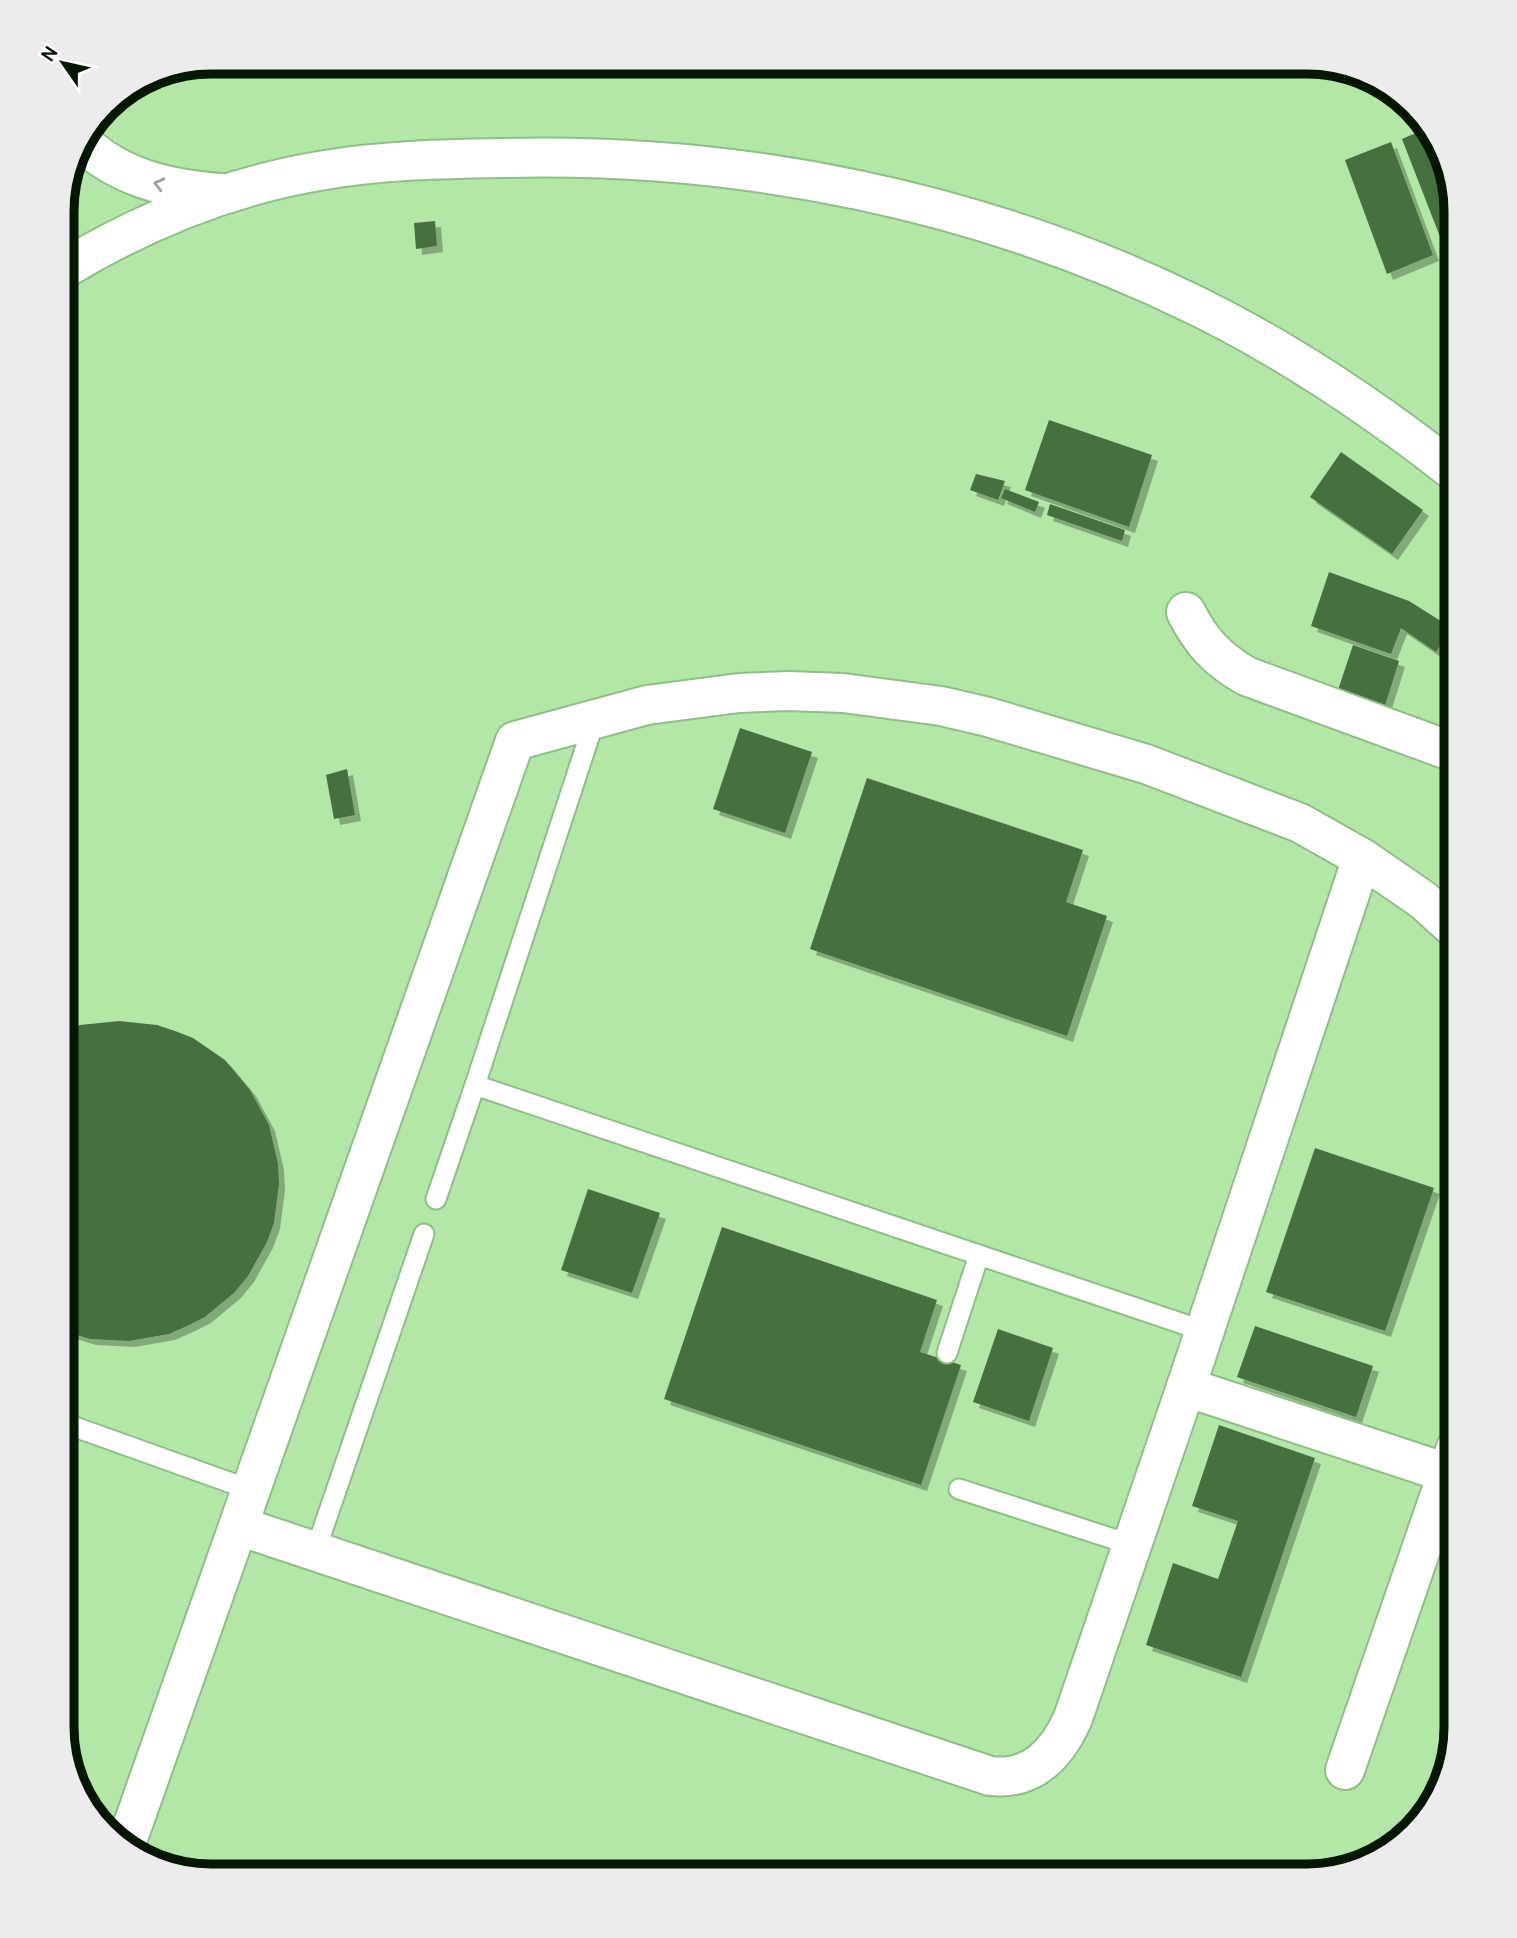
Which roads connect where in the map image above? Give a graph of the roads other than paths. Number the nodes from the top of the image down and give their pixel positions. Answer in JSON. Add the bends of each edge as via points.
{"nodes":[{"id":1,"x":89,"y":149,"type":"edge"},
{"id":2,"x":209,"y":200,"type":"junction"},
{"id":3,"x":74,"y":263,"type":"edge"},
{"id":4,"x":1404,"y":433,"type":"junction"},
{"id":5,"x":1444,"y":443,"type":"edge"},
{"id":6,"x":1444,"y":464,"type":"edge"},
{"id":7,"x":1186,"y":612,"type":"dead end"},
{"id":8,"x":595,"y":719,"type":"junction"},
{"id":9,"x":1444,"y":749,"type":"edge"},
{"id":10,"x":1362,"y":858,"type":"junction"},
{"id":11,"x":1444,"y":919,"type":"edge"},
{"id":12,"x":475,"y":1085,"type":"junction"},
{"id":13,"x":436,"y":1199,"type":"dead end"},
{"id":14,"x":424,"y":1234,"type":"dead end"},
{"id":15,"x":979,"y":1255,"type":"junction"},
{"id":16,"x":1204,"y":1331,"type":"junction"},
{"id":17,"x":947,"y":1353,"type":"dead end"},
{"id":18,"x":1186,"y":1387,"type":"junction"},
{"id":19,"x":74,"y":1427,"type":"edge"},
{"id":20,"x":1444,"y":1459,"type":"edge"},
{"id":21,"x":1444,"y":1484,"type":"edge"},
{"id":22,"x":959,"y":1489,"type":"dead end"},
{"id":23,"x":251,"y":1490,"type":"junction"},
{"id":24,"x":239,"y":1526,"type":"junction"},
{"id":25,"x":1132,"y":1545,"type":"junction"},
{"id":26,"x":314,"y":1552,"type":"junction"},
{"id":27,"x":1345,"y":1770,"type":"dead end"},
{"id":28,"x":129,"y":1837,"type":"edge"}],
"edges":[{"from":2,"to":1,"type":"street","one_way":true,"via":[[185,189],[149,182]]},
{"from":2,"to":3,"type":"street","via":[[141,226]]},
{"from":2,"to":4,"type":"street","via":[[290,176],[399,161],[563,158],[757,173],[881,195],[997,225],[1160,289],[1275,349]]},
{"from":4,"to":5,"type":"street"},
{"from":4,"to":6,"type":"street"},
{"from":7,"to":9,"type":"street","via":[[1202,641],[1246,676]]},
{"from":8,"to":10,"type":"street","via":[[647,705],[765,691],[843,693],[941,706],[1189,779],[1300,822]]},
{"from":8,"to":12,"type":"lane"},
{"from":8,"to":23,"type":"street","via":[[515,741]]},
{"from":10,"to":11,"type":"street"},
{"from":10,"to":16,"type":"street"},
{"from":12,"to":13,"type":"lane"},
{"from":12,"to":15,"type":"lane"},
{"from":14,"to":26,"type":"lane"},
{"from":15,"to":16,"type":"lane"},
{"from":15,"to":17,"type":"lane"},
{"from":16,"to":18,"type":"street"},
{"from":18,"to":20,"type":"street"},
{"from":18,"to":25,"type":"street"},
{"from":19,"to":23,"type":"lane"},
{"from":21,"to":27,"type":"street"},
{"from":22,"to":25,"type":"lane"},
{"from":23,"to":24,"type":"street"},
{"from":24,"to":26,"type":"street"},
{"from":24,"to":28,"type":"street"},
{"from":25,"to":26,"type":"street","via":[[1066,1732],[1035,1767],[1005,1777],[990,1776]]}]}
